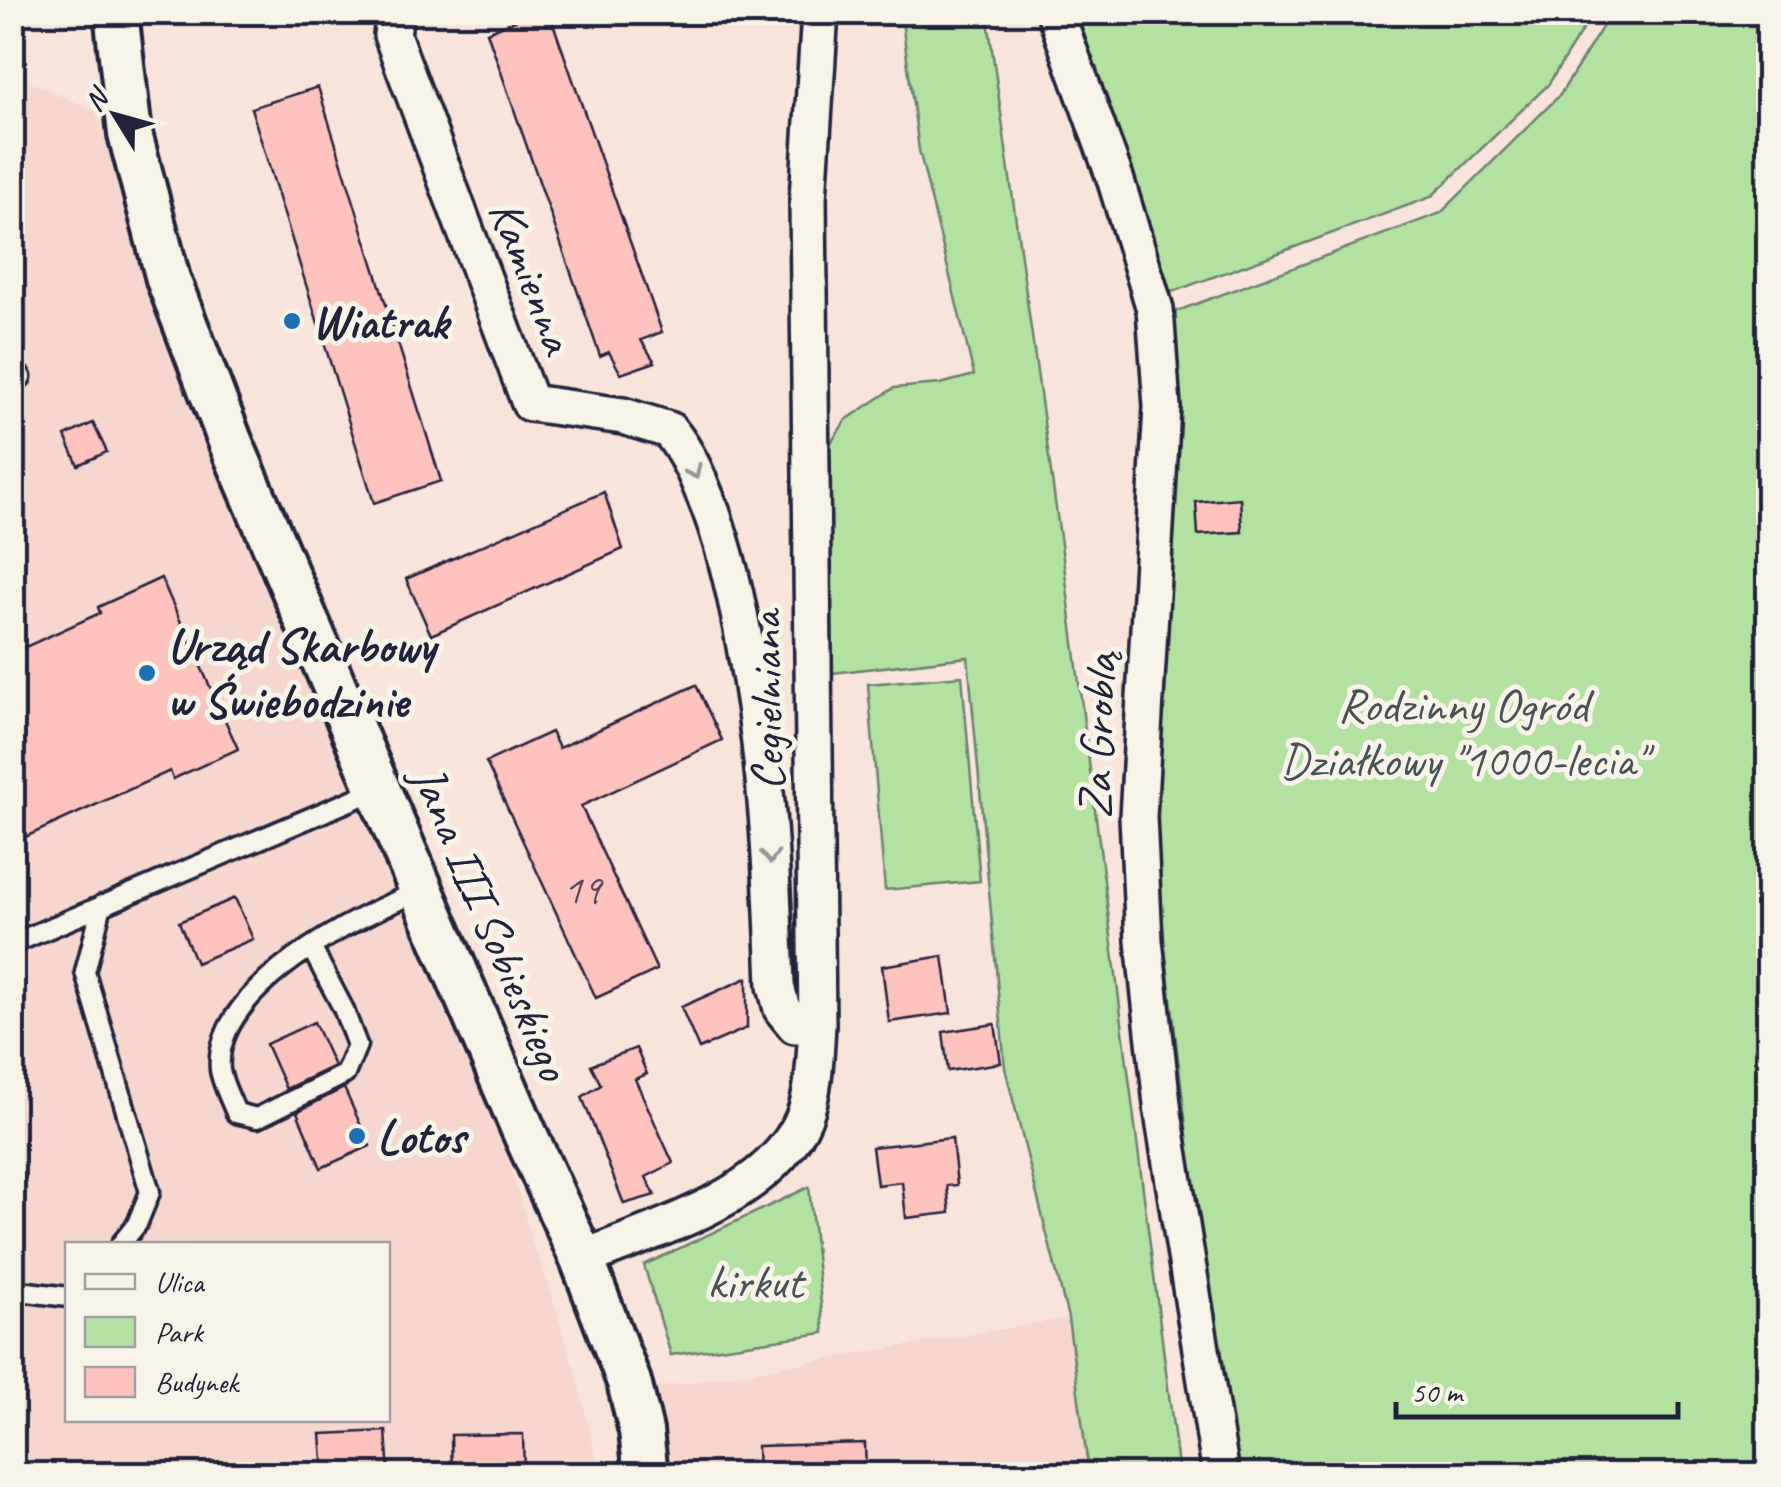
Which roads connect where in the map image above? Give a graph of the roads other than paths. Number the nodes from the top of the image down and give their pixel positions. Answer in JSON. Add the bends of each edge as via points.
{"nodes":[{"id":1,"x":116,"y":12,"type":"edge"},
{"id":2,"x":395,"y":12,"type":"edge"},
{"id":3,"x":820,"y":12,"type":"edge"},
{"id":4,"x":1055,"y":12,"type":"edge"},
{"id":5,"x":378,"y":789,"type":"junction"},
{"id":6,"x":422,"y":890,"type":"junction"},
{"id":7,"x":102,"y":905,"type":"junction"},
{"id":8,"x":12,"y":944,"type":"edge"},
{"id":9,"x":311,"y":947,"type":"junction"},
{"id":10,"x":816,"y":1026,"type":"junction"},
{"id":11,"x":122,"y":1242,"type":"edge"},
{"id":12,"x":582,"y":1259,"type":"junction"},
{"id":13,"x":12,"y":1290,"type":"edge"},
{"id":14,"x":65,"y":1297,"type":"edge"},
{"id":15,"x":646,"y":1474,"type":"edge"},
{"id":16,"x":1221,"y":1474,"type":"edge"}],
"edges":[{"from":1,"to":5,"type":"street","name":"Jana III Sobieskiego","via":[[130,134],[163,266]]},
{"from":2,"to":10,"type":"street","name":"Kamienna","one_way":true,"via":[[392,36],[530,403],[670,430],[697,475],[735,588],[759,720],[776,986],[795,1025]]},
{"from":3,"to":10,"type":"street","name":"Cegielniana","via":[[808,198]]},
{"from":4,"to":16,"type":"street","name":"Za Groblą","via":[[1154,309],[1162,407],[1138,817],[1144,941],[1163,1113]]},
{"from":5,"to":6,"type":"street","name":"Jana III Sobieskiego"},
{"from":5,"to":7,"type":"lane"},
{"from":6,"to":9,"type":"lane"},
{"from":6,"to":12,"type":"street","name":"Jana III Sobieskiego"},
{"from":7,"to":8,"type":"lane"},
{"from":7,"to":11,"type":"lane","via":[[86,972],[150,1192]]},
{"from":9,"to":9,"type":"lane","via":[[255,991],[224,1034],[220,1070],[236,1113],[256,1118],[346,1074],[357,1045]]},
{"from":10,"to":12,"type":"street","name":"Cegielniana","via":[[811,1093],[794,1138],[778,1158],[712,1204]]},
{"from":12,"to":15,"type":"street","name":"Jana III Sobieskiego","via":[[629,1382]]},
{"from":13,"to":14,"type":"lane"}]}
